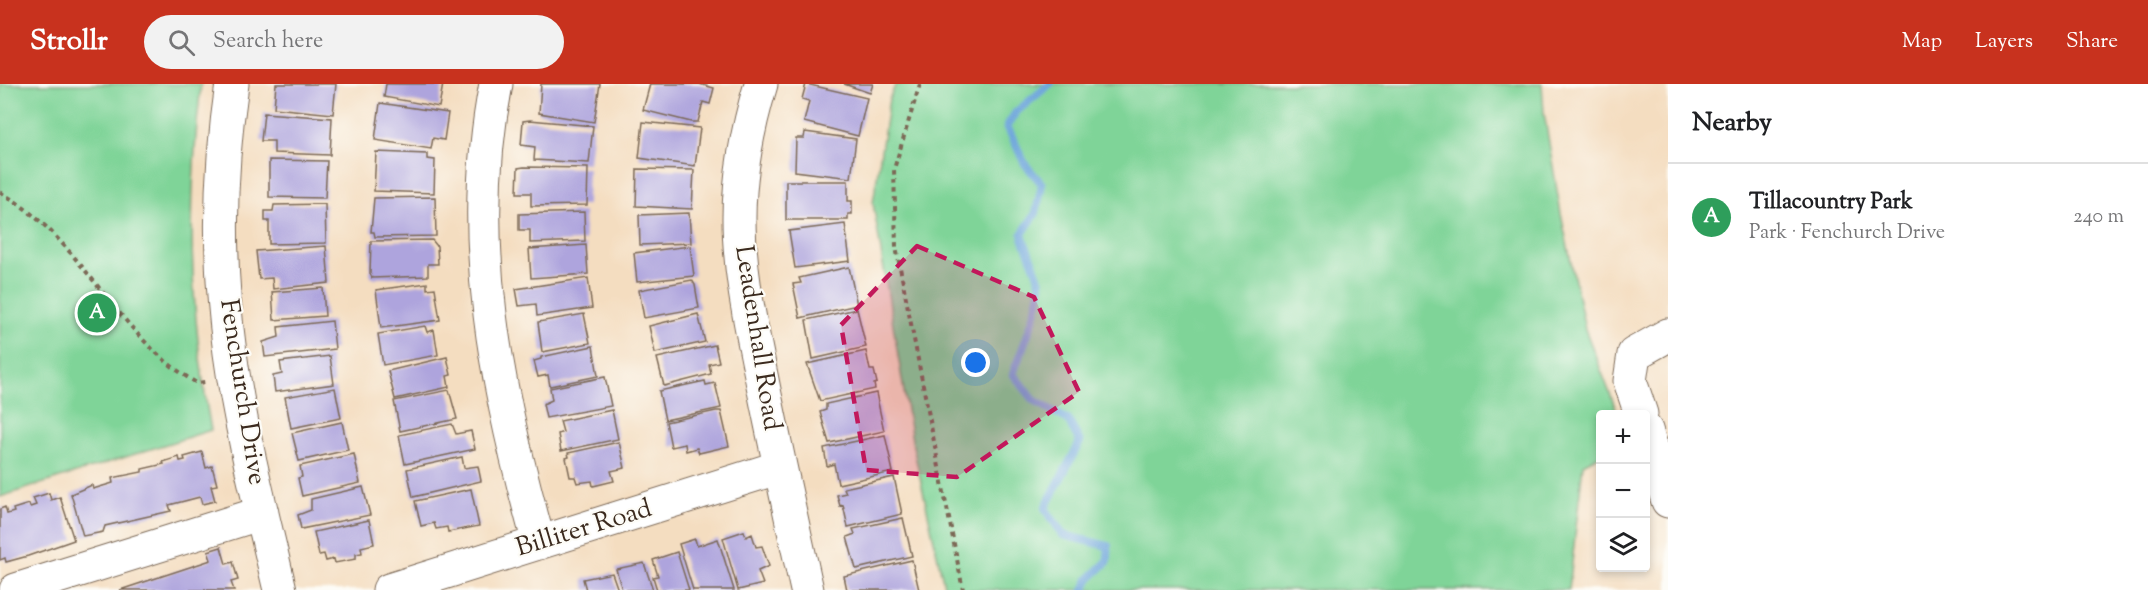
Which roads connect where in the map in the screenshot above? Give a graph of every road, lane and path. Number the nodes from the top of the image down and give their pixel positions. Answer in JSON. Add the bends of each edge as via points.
{"nodes":[{"id":1,"x":232,"y":84,"type":"edge"},
{"id":2,"x":496,"y":84,"type":"edge"},
{"id":3,"x":761,"y":84,"type":"edge"},
{"id":4,"x":920,"y":84,"type":"edge"},
{"id":5,"x":0,"y":192,"type":"edge"},
{"id":6,"x":1668,"y":335,"type":"edge"},
{"id":7,"x":205,"y":382,"type":"dead end"},
{"id":8,"x":1640,"y":410,"type":"edge"},
{"id":9,"x":1650,"y":443,"type":"edge"},
{"id":10,"x":780,"y":467,"type":"junction"},
{"id":11,"x":1668,"y":501,"type":"edge"},
{"id":12,"x":262,"y":513,"type":"junction"},
{"id":13,"x":539,"y":543,"type":"junction"},
{"id":14,"x":16,"y":590,"type":"edge"},
{"id":15,"x":280,"y":590,"type":"edge"},
{"id":16,"x":389,"y":590,"type":"edge"},
{"id":17,"x":807,"y":590,"type":"edge"},
{"id":18,"x":963,"y":590,"type":"edge"}],
"edges":[{"from":1,"to":12,"type":"street","name":"Fenchurch Drive","via":[[222,210],[223,273],[235,384]]},
{"from":2,"to":13,"type":"street","via":[[483,215],[485,285],[500,386]]},
{"from":3,"to":10,"type":"street","name":"Leadenhall Road","via":[[750,122],[739,217],[742,270]]},
{"from":4,"to":18,"type":"path","via":[[894,170],[896,247]]},
{"from":5,"to":7,"type":"path","via":[[55,235],[138,334],[183,375],[197,383]]},
{"from":6,"to":8,"type":"street","via":[[1634,354],[1630,381]]},
{"from":9,"to":11,"type":"street"},
{"from":10,"to":13,"type":"street","name":"Billiter Road"},
{"from":10,"to":17,"type":"street","name":"Leadenhall Road"},
{"from":12,"to":14,"type":"street"},
{"from":12,"to":15,"type":"street","name":"Fenchurch Drive"},
{"from":13,"to":16,"type":"street","name":"Billiter Road"}]}
